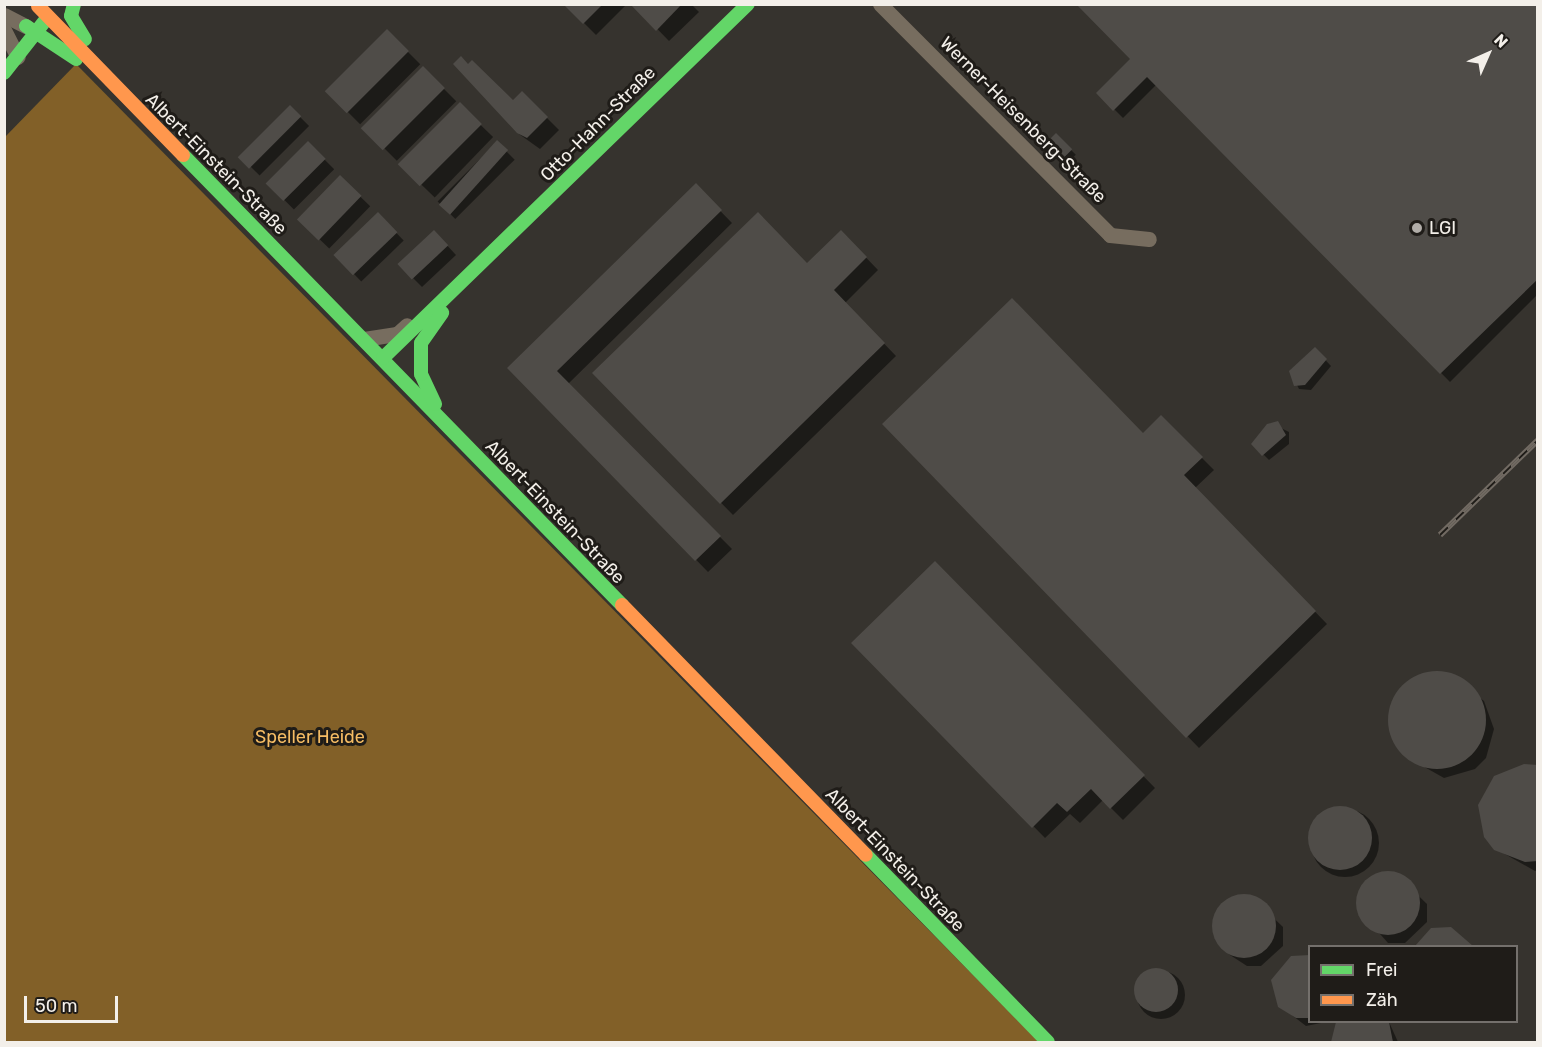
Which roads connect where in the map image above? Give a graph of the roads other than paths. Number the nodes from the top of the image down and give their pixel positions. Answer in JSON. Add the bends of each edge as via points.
{"nodes":[{"id":1,"x":74,"y":4,"type":"edge"},
{"id":2,"x":880,"y":4,"type":"edge"},
{"id":3,"x":745,"y":5,"type":"edge"},
{"id":4,"x":45,"y":7,"type":"edge"},
{"id":5,"x":4,"y":15,"type":"edge"},
{"id":6,"x":32,"y":29,"type":"junction"},
{"id":7,"x":4,"y":30,"type":"edge"},
{"id":8,"x":70,"y":53,"type":"junction"},
{"id":9,"x":18,"y":57,"type":"junction"},
{"id":10,"x":4,"y":73,"type":"edge"},
{"id":11,"x":4,"y":78,"type":"edge"},
{"id":12,"x":148,"y":123,"type":"junction"},
{"id":13,"x":232,"y":206,"type":"junction"},
{"id":14,"x":1149,"y":239,"type":"dead end"},
{"id":15,"x":474,"y":272,"type":"junction"},
{"id":16,"x":462,"y":284,"type":"junction"},
{"id":17,"x":364,"y":339,"type":"junction"},
{"id":18,"x":383,"y":358,"type":"junction"},
{"id":19,"x":444,"y":424,"type":"junction"},
{"id":20,"x":1048,"y":1042,"type":"edge"}],
"edges":[{"from":1,"to":13,"type":"main road","via":[[73,22],[91,47]]},
{"from":2,"to":14,"type":"street","name":"Werner-Heisenberg-Straße","via":[[1110,235]]},
{"from":3,"to":15,"type":"main road","name":"Otto-Hahn-Straße"},
{"from":4,"to":6,"type":"main road"},
{"from":4,"to":12,"type":"main road","name":"Albert-Einstein-Straße"},
{"from":5,"to":6,"type":"street"},
{"from":6,"to":8,"type":"main road"},
{"from":6,"to":9,"type":"main road"},
{"from":7,"to":9,"type":"street"},
{"from":8,"to":11,"type":"main road","via":[[44,51]]},
{"from":8,"to":12,"type":"main road"},
{"from":9,"to":10,"type":"main road"},
{"from":12,"to":13,"type":"main road","name":"Albert-Einstein-Straße"},
{"from":13,"to":17,"type":"main road","name":"Albert-Einstein-Straße"},
{"from":15,"to":16,"type":"main road","name":"Otto-Hahn-Straße"},
{"from":15,"to":17,"type":"street","name":"Otto-Hahn-Straße","via":[[455,279],[397,334]]},
{"from":16,"to":18,"type":"main road","name":"Otto-Hahn-Straße"},
{"from":16,"to":19,"type":"main road","via":[[421,343],[421,374]]},
{"from":17,"to":18,"type":"main road","name":"Albert-Einstein-Straße"},
{"from":18,"to":19,"type":"main road","name":"Albert-Einstein-Straße"},
{"from":19,"to":20,"type":"main road","name":"Albert-Einstein-Straße"}]}
